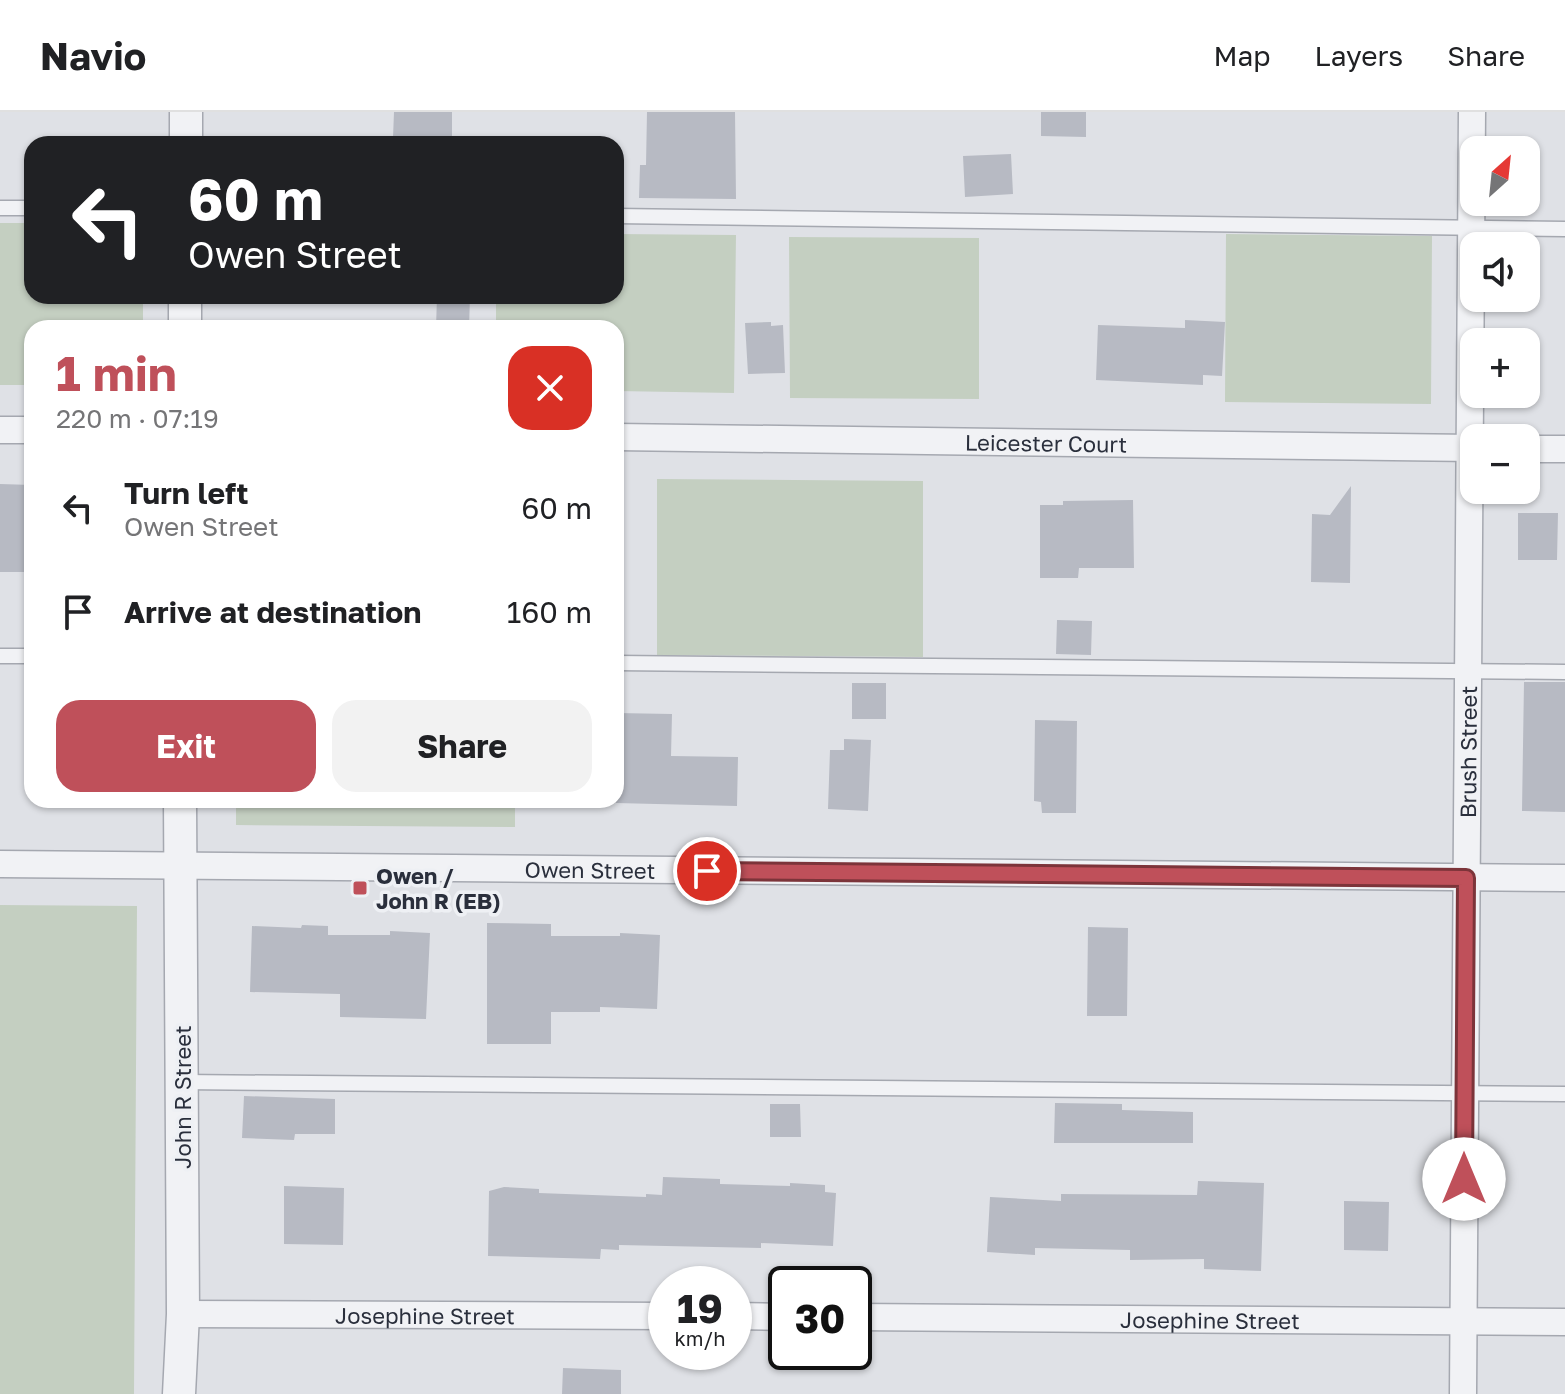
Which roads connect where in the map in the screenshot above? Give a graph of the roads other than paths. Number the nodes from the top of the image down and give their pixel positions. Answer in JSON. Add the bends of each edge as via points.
{"nodes":[{"id":1,"x":186,"y":112,"type":"edge"},
{"id":2,"x":1472,"y":112,"type":"edge"},
{"id":3,"x":186,"y":136,"type":"edge"},
{"id":4,"x":0,"y":208,"type":"edge"},
{"id":5,"x":24,"y":208,"type":"edge"},
{"id":6,"x":624,"y":216,"type":"edge"},
{"id":7,"x":1470,"y":229,"type":"junction"},
{"id":8,"x":1565,"y":229,"type":"edge"},
{"id":9,"x":1471,"y":424,"type":"edge"},
{"id":10,"x":0,"y":430,"type":"edge"},
{"id":11,"x":24,"y":430,"type":"edge"},
{"id":12,"x":624,"y":437,"type":"edge"},
{"id":13,"x":1460,"y":448,"type":"edge"},
{"id":14,"x":1540,"y":449,"type":"edge"},
{"id":15,"x":1565,"y":449,"type":"edge"},
{"id":16,"x":1470,"y":504,"type":"edge"},
{"id":17,"x":0,"y":656,"type":"edge"},
{"id":18,"x":24,"y":656,"type":"edge"},
{"id":19,"x":624,"y":663,"type":"edge"},
{"id":20,"x":1467,"y":671,"type":"junction"},
{"id":21,"x":1565,"y":672,"type":"edge"},
{"id":22,"x":180,"y":808,"type":"edge"},
{"id":23,"x":0,"y":864,"type":"edge"},
{"id":24,"x":179,"y":866,"type":"junction"},
{"id":25,"x":1466,"y":878,"type":"junction"},
{"id":26,"x":1565,"y":878,"type":"edge"},
{"id":27,"x":182,"y":1082,"type":"junction"},
{"id":28,"x":1464,"y":1093,"type":"junction"},
{"id":29,"x":1565,"y":1094,"type":"edge"},
{"id":30,"x":183,"y":1314,"type":"junction"},
{"id":31,"x":648,"y":1316,"type":"edge"},
{"id":32,"x":872,"y":1317,"type":"edge"},
{"id":33,"x":1463,"y":1321,"type":"junction"},
{"id":34,"x":1565,"y":1322,"type":"edge"},
{"id":35,"x":179,"y":1394,"type":"edge"},
{"id":36,"x":1463,"y":1394,"type":"edge"}],
"edges":[{"from":1,"to":3,"type":"street"},
{"from":2,"to":7,"type":"street","name":"Brush Street"},
{"from":4,"to":5,"type":"lane"},
{"from":6,"to":7,"type":"lane"},
{"from":7,"to":8,"type":"lane"},
{"from":7,"to":9,"type":"street","name":"Brush Street"},
{"from":10,"to":11,"type":"street"},
{"from":12,"to":13,"type":"street","name":"Leicester Court"},
{"from":14,"to":15,"type":"street"},
{"from":16,"to":20,"type":"street","name":"Brush Street"},
{"from":17,"to":18,"type":"lane"},
{"from":19,"to":20,"type":"lane"},
{"from":20,"to":21,"type":"lane"},
{"from":20,"to":25,"type":"street","name":"Brush Street"},
{"from":22,"to":24,"type":"street","name":"John R Street"},
{"from":23,"to":24,"type":"street","name":"Owen Street"},
{"from":24,"to":25,"type":"street","name":"Owen Street"},
{"from":24,"to":27,"type":"street","name":"John R Street"},
{"from":25,"to":26,"type":"street","name":"Owen Street"},
{"from":25,"to":28,"type":"street","name":"Brush Street"},
{"from":27,"to":28,"type":"lane"},
{"from":27,"to":30,"type":"street","name":"John R Street"},
{"from":28,"to":29,"type":"lane"},
{"from":28,"to":33,"type":"street","name":"Brush Street"},
{"from":30,"to":31,"type":"street","name":"Josephine Street"},
{"from":30,"to":35,"type":"street","name":"John R Street"},
{"from":32,"to":33,"type":"street","name":"Josephine Street"},
{"from":33,"to":34,"type":"street","name":"Josephine Street"},
{"from":33,"to":36,"type":"street","name":"Brush Street"}]}
